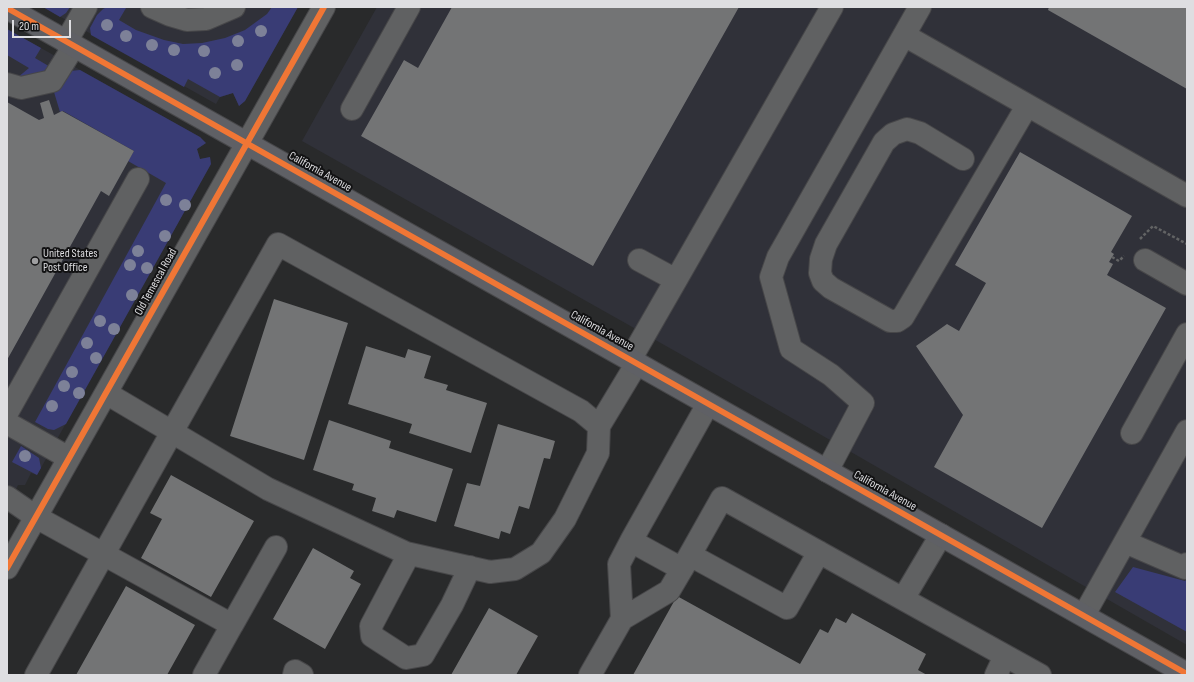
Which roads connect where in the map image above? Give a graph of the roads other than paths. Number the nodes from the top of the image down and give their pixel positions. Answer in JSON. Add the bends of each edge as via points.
{"nodes":[{"id":1,"x":86,"y":7,"type":"edge"},
{"id":2,"x":152,"y":7,"type":"edge"},
{"id":3,"x":234,"y":7,"type":"edge"},
{"id":4,"x":324,"y":7,"type":"edge"},
{"id":5,"x":409,"y":7,"type":"edge"},
{"id":6,"x":832,"y":7,"type":"edge"},
{"id":7,"x":920,"y":7,"type":"edge"},
{"id":8,"x":7,"y":8,"type":"edge"},
{"id":9,"x":904,"y":35,"type":"junction"},
{"id":10,"x":70,"y":44,"type":"junction"},
{"id":11,"x":7,"y":84,"type":"edge"},
{"id":12,"x":1027,"y":106,"type":"junction"},
{"id":13,"x":352,"y":109,"type":"dead end"},
{"id":14,"x":247,"y":143,"type":"junction"},
{"id":15,"x":963,"y":159,"type":"dead end"},
{"id":16,"x":138,"y":179,"type":"dead end"},
{"id":17,"x":1187,"y":196,"type":"edge"},
{"id":18,"x":640,"y":260,"type":"dead end"},
{"id":19,"x":1145,"y":260,"type":"dead end"},
{"id":20,"x":676,"y":280,"type":"junction"},
{"id":21,"x":1187,"y":284,"type":"edge"},
{"id":22,"x":1187,"y":334,"type":"edge"},
{"id":23,"x":634,"y":362,"type":"junction"},
{"id":24,"x":106,"y":393,"type":"junction"},
{"id":25,"x":708,"y":404,"type":"junction"},
{"id":26,"x":7,"y":413,"type":"edge"},
{"id":27,"x":7,"y":423,"type":"edge"},
{"id":28,"x":599,"y":426,"type":"junction"},
{"id":29,"x":1187,"y":431,"type":"edge"},
{"id":30,"x":172,"y":432,"type":"junction"},
{"id":31,"x":1132,"y":433,"type":"dead end"},
{"id":32,"x":69,"y":458,"type":"junction"},
{"id":33,"x":1180,"y":461,"type":"edge"},
{"id":34,"x":827,"y":471,"type":"junction"},
{"id":35,"x":7,"y":497,"type":"edge"},
{"id":36,"x":36,"y":517,"type":"junction"},
{"id":37,"x":941,"y":535,"type":"junction"},
{"id":38,"x":631,"y":542,"type":"junction"},
{"id":39,"x":1125,"y":542,"type":"junction"},
{"id":40,"x":276,"y":547,"type":"dead end"},
{"id":41,"x":819,"y":552,"type":"junction"},
{"id":42,"x":104,"y":554,"type":"junction"},
{"id":43,"x":409,"y":554,"type":"junction"},
{"id":44,"x":686,"y":562,"type":"junction"},
{"id":45,"x":1187,"y":564,"type":"edge"},
{"id":46,"x":470,"y":567,"type":"junction"},
{"id":47,"x":7,"y":568,"type":"edge"},
{"id":48,"x":903,"y":599,"type":"junction"},
{"id":49,"x":1084,"y":615,"type":"junction"},
{"id":50,"x":622,"y":619,"type":"junction"},
{"id":51,"x":232,"y":625,"type":"junction"},
{"id":52,"x":1005,"y":656,"type":"junction"},
{"id":53,"x":1187,"y":674,"type":"edge"},
{"id":54,"x":36,"y":675,"type":"edge"},
{"id":55,"x":204,"y":675,"type":"edge"},
{"id":56,"x":294,"y":675,"type":"edge"},
{"id":57,"x":302,"y":675,"type":"edge"},
{"id":58,"x":590,"y":675,"type":"edge"},
{"id":59,"x":996,"y":675,"type":"edge"},
{"id":60,"x":1040,"y":675,"type":"edge"}],
"edges":[{"from":1,"to":10,"type":"street"},
{"from":2,"to":3,"type":"street","via":[[187,20],[206,19]]},
{"from":4,"to":14,"type":"street","name":"Old Temescal Road"},
{"from":5,"to":13,"type":"street"},
{"from":6,"to":20,"type":"street"},
{"from":7,"to":9,"type":"street"},
{"from":8,"to":10,"type":"main road","name":"California Avenue"},
{"from":9,"to":12,"type":"street"},
{"from":9,"to":34,"type":"street","via":[[778,257],[771,277],[791,349],[831,375],[863,403]]},
{"from":10,"to":11,"type":"street","via":[[52,81],[21,88]]},
{"from":10,"to":14,"type":"main road","name":"California Avenue"},
{"from":12,"to":15,"type":"street","via":[[903,317],[897,321],[890,321],[831,288],[823,280],[820,272],[821,258],[826,244],[884,142],[893,134],[907,129],[920,133]]},
{"from":12,"to":17,"type":"street"},
{"from":14,"to":23,"type":"main road","name":"California Avenue"},
{"from":14,"to":24,"type":"street","name":"Old Temescal Road"},
{"from":16,"to":26,"type":"street"},
{"from":18,"to":20,"type":"street"},
{"from":19,"to":21,"type":"street"},
{"from":20,"to":23,"type":"street"},
{"from":22,"to":31,"type":"street"},
{"from":23,"to":25,"type":"main road","name":"California Avenue"},
{"from":23,"to":28,"type":"street"},
{"from":24,"to":30,"type":"street"},
{"from":24,"to":32,"type":"street","name":"Old Temescal Road"},
{"from":25,"to":34,"type":"main road","name":"California Avenue"},
{"from":25,"to":38,"type":"street"},
{"from":27,"to":32,"type":"street"},
{"from":28,"to":30,"type":"street","via":[[582,411],[278,244]]},
{"from":28,"to":46,"type":"street","via":[[598,453],[565,520],[540,553],[515,569],[490,572]]},
{"from":29,"to":33,"type":"street"},
{"from":30,"to":42,"type":"street"},
{"from":30,"to":43,"type":"street","via":[[268,489]]},
{"from":32,"to":36,"type":"street","name":"Old Temescal Road"},
{"from":33,"to":39,"type":"street"},
{"from":34,"to":37,"type":"main road","name":"California Avenue"},
{"from":35,"to":36,"type":"street"},
{"from":36,"to":42,"type":"street"},
{"from":36,"to":47,"type":"street","name":"Old Temescal Road"},
{"from":37,"to":48,"type":"street"},
{"from":37,"to":49,"type":"main road","name":"California Avenue"},
{"from":38,"to":44,"type":"street"},
{"from":38,"to":50,"type":"street","via":[[619,564]]},
{"from":39,"to":45,"type":"street","via":[[1185,568]]},
{"from":39,"to":49,"type":"street"},
{"from":40,"to":51,"type":"street"},
{"from":41,"to":44,"type":"street","via":[[787,608]]},
{"from":41,"to":44,"type":"street","via":[[722,498]]},
{"from":41,"to":48,"type":"street"},
{"from":42,"to":51,"type":"street"},
{"from":42,"to":54,"type":"street"},
{"from":43,"to":46,"type":"street"},
{"from":43,"to":46,"type":"street","via":[[371,626],[372,636],[406,658],[423,655],[452,605]]},
{"from":44,"to":50,"type":"street","via":[[669,591]]},
{"from":48,"to":52,"type":"street"},
{"from":49,"to":53,"type":"main road","name":"California Avenue"},
{"from":50,"to":58,"type":"street"},
{"from":51,"to":55,"type":"street"},
{"from":52,"to":59,"type":"street"},
{"from":52,"to":60,"type":"street"},
{"from":56,"to":57,"type":"street","via":[[296,671]]}]}
